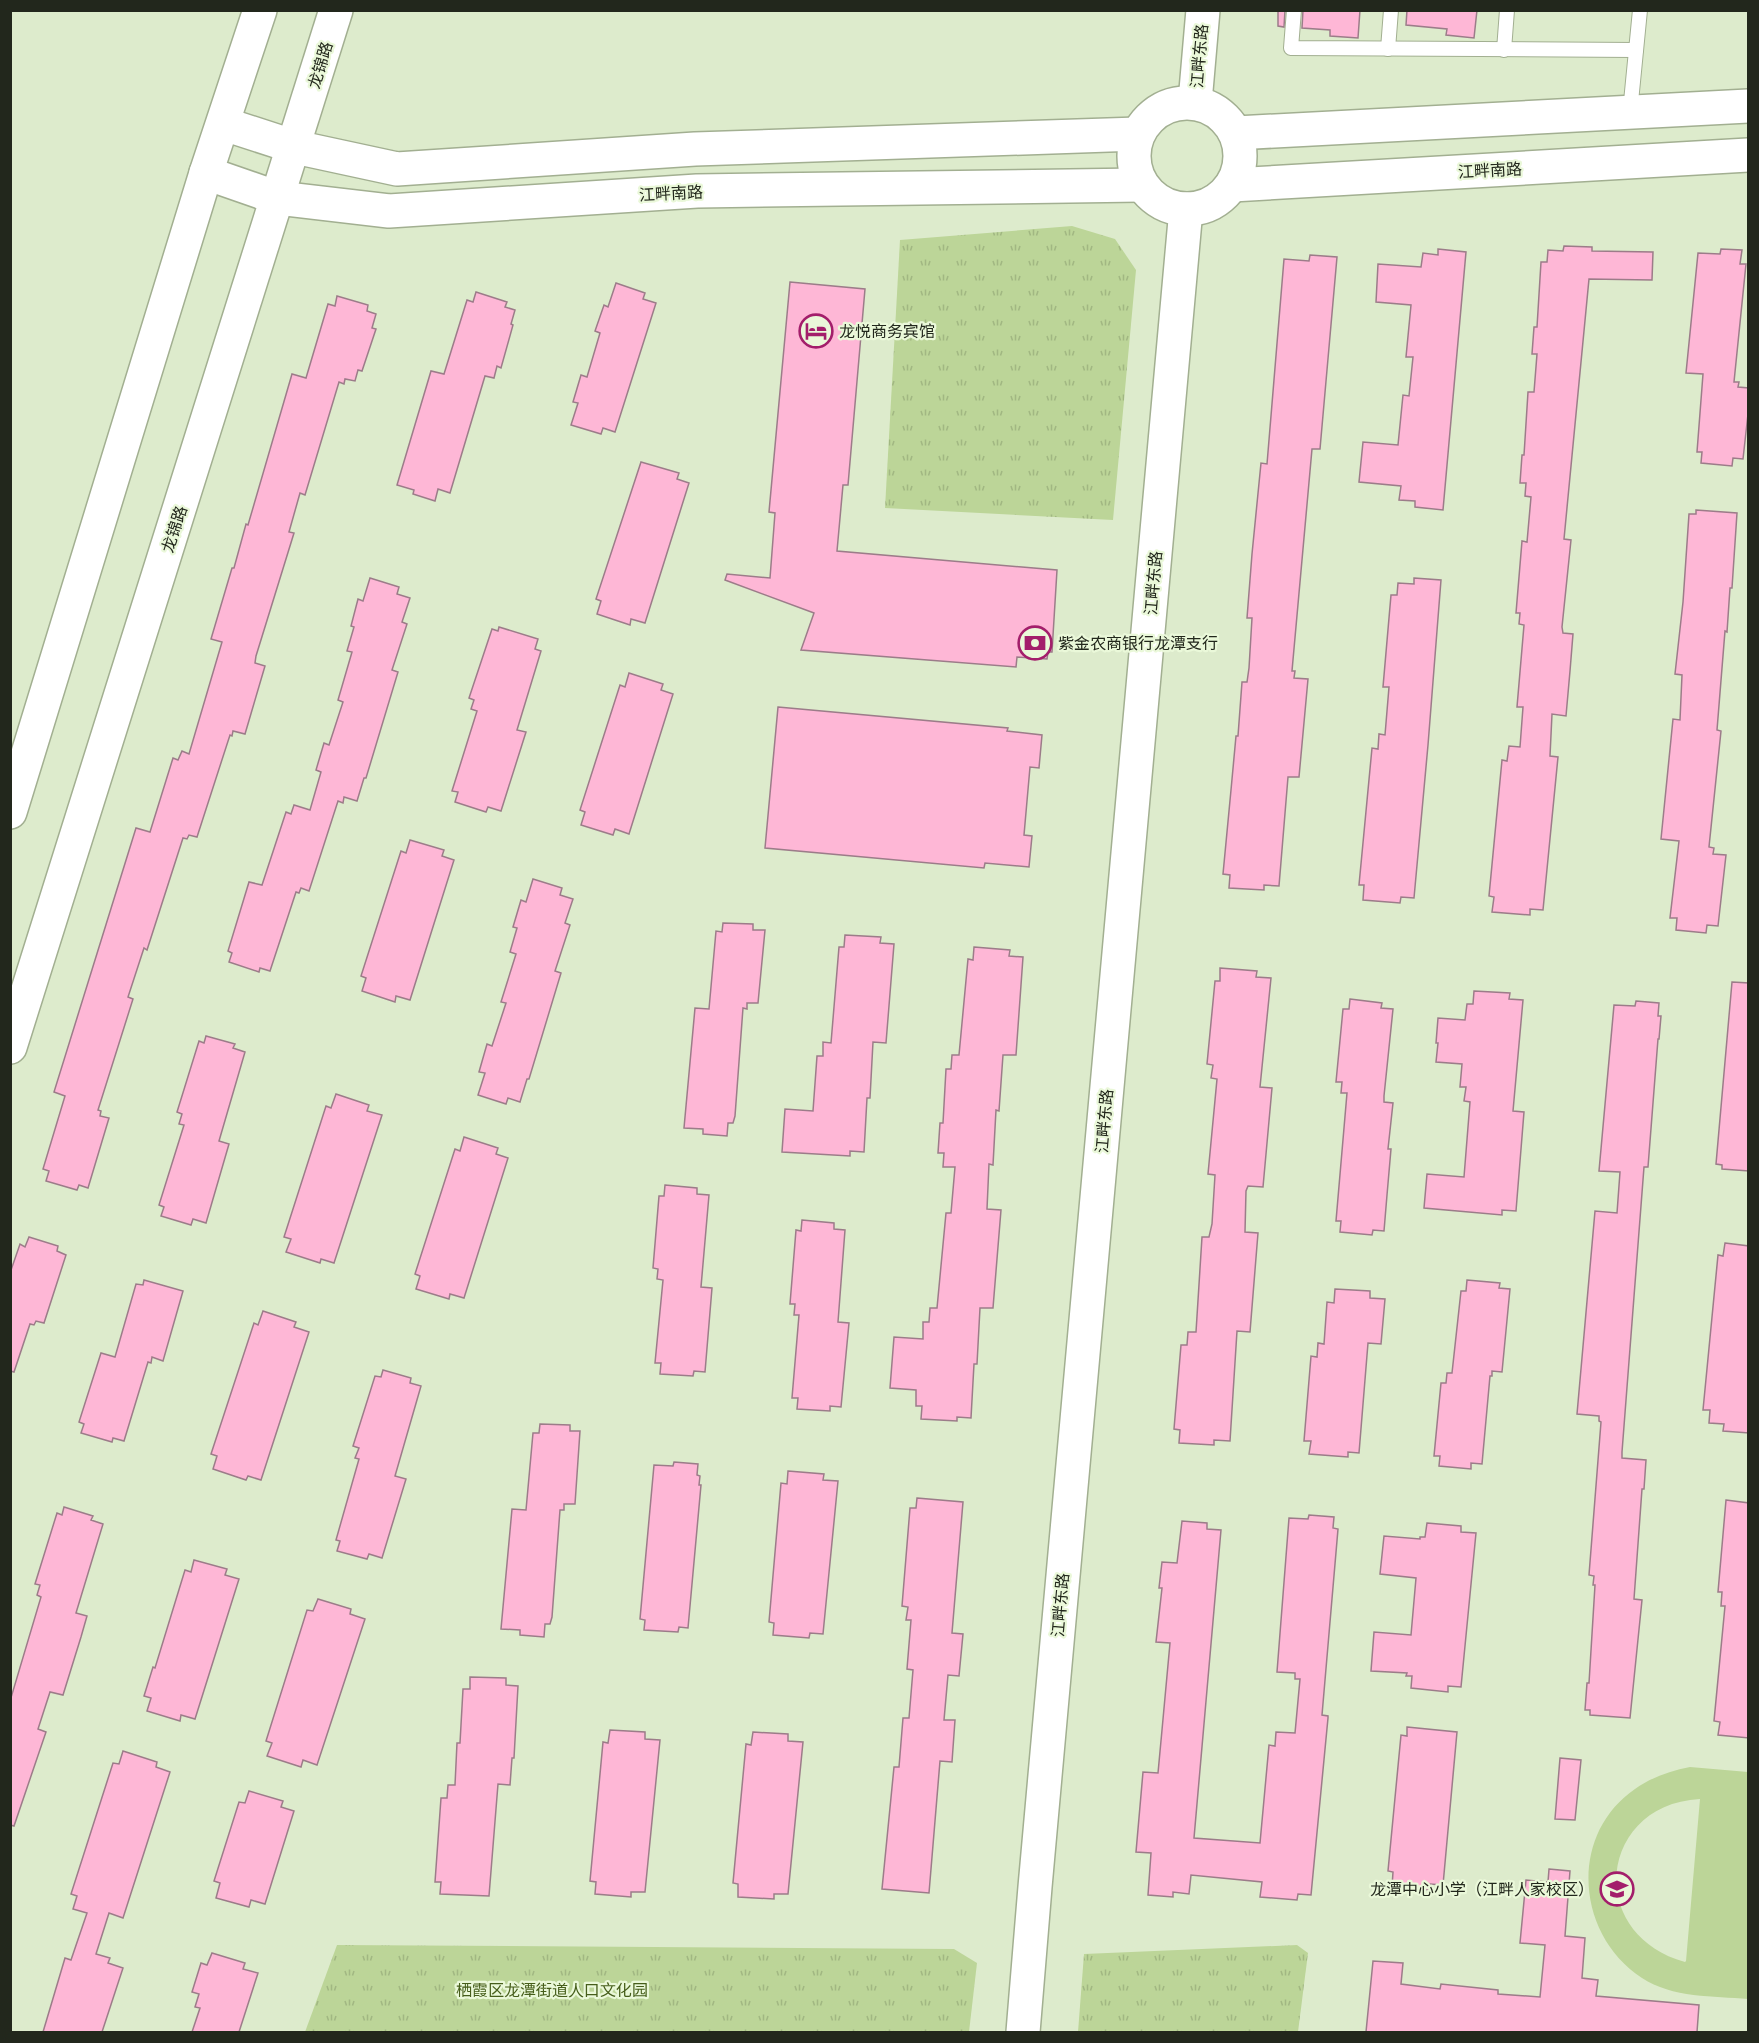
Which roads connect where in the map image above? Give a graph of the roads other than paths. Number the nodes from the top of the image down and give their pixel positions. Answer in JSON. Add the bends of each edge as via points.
{"nodes":[{"id":1,"x":260,"y":10,"type":"edge"},
{"id":2,"x":336,"y":10,"type":"edge"},
{"id":3,"x":1203,"y":10,"type":"edge"},
{"id":4,"x":1294,"y":10,"type":"edge"},
{"id":5,"x":1391,"y":10,"type":"edge"},
{"id":6,"x":1507,"y":10,"type":"edge"},
{"id":7,"x":1640,"y":10,"type":"edge"},
{"id":8,"x":1388,"y":49,"type":"junction"},
{"id":9,"x":1504,"y":50,"type":"junction"},
{"id":10,"x":1636,"y":50,"type":"junction"},
{"id":11,"x":1195,"y":102,"type":"junction"},
{"id":12,"x":1749,"y":106,"type":"edge"},
{"id":13,"x":1630,"y":112,"type":"junction"},
{"id":14,"x":224,"y":124,"type":"junction"},
{"id":15,"x":1236,"y":133,"type":"junction"},
{"id":16,"x":1138,"y":134,"type":"junction"},
{"id":17,"x":295,"y":147,"type":"junction"},
{"id":18,"x":1749,"y":155,"type":"edge"},
{"id":19,"x":206,"y":173,"type":"junction"},
{"id":20,"x":1142,"y":184,"type":"junction"},
{"id":21,"x":1232,"y":185,"type":"junction"},
{"id":22,"x":278,"y":198,"type":"junction"},
{"id":23,"x":1186,"y":209,"type":"junction"},
{"id":24,"x":10,"y":812,"type":"edge"},
{"id":25,"x":10,"y":1047,"type":"edge"},
{"id":26,"x":1023,"y":2032,"type":"edge"}],
"edges":[{"from":1,"to":14,"type":"street"},
{"from":2,"to":17,"type":"street","name":"龙锦路"},
{"from":3,"to":11,"type":"street","name":"江畔东路"},
{"from":4,"to":8,"type":"lane","via":[[1291,48]]},
{"from":5,"to":8,"type":"lane"},
{"from":6,"to":9,"type":"lane"},
{"from":7,"to":10,"type":"lane"},
{"from":8,"to":9,"type":"lane"},
{"from":9,"to":10,"type":"lane"},
{"from":10,"to":13,"type":"lane"},
{"from":11,"to":15,"type":"street","via":[[1212,108]]},
{"from":11,"to":16,"type":"street","via":[[1161,108]]},
{"from":12,"to":13,"type":"street"},
{"from":13,"to":15,"type":"street"},
{"from":14,"to":17,"type":"street"},
{"from":14,"to":19,"type":"street"},
{"from":15,"to":21,"type":"street","via":[[1239,168]]},
{"from":16,"to":17,"type":"street","via":[[695,148],[397,170]]},
{"from":16,"to":20,"type":"street","via":[[1134,168]]},
{"from":17,"to":22,"type":"street","name":"龙锦路"},
{"from":18,"to":21,"type":"street","name":"江畔南路"},
{"from":19,"to":22,"type":"street","name":"江畔南路"},
{"from":19,"to":24,"type":"street"},
{"from":20,"to":22,"type":"street","name":"江畔南路","via":[[697,191],[389,211]]},
{"from":20,"to":23,"type":"street","via":[[1153,198]]},
{"from":21,"to":23,"type":"street","via":[[1220,198]]},
{"from":22,"to":25,"type":"street","name":"龙锦路"},
{"from":23,"to":26,"type":"street","name":"江畔东路"}]}
